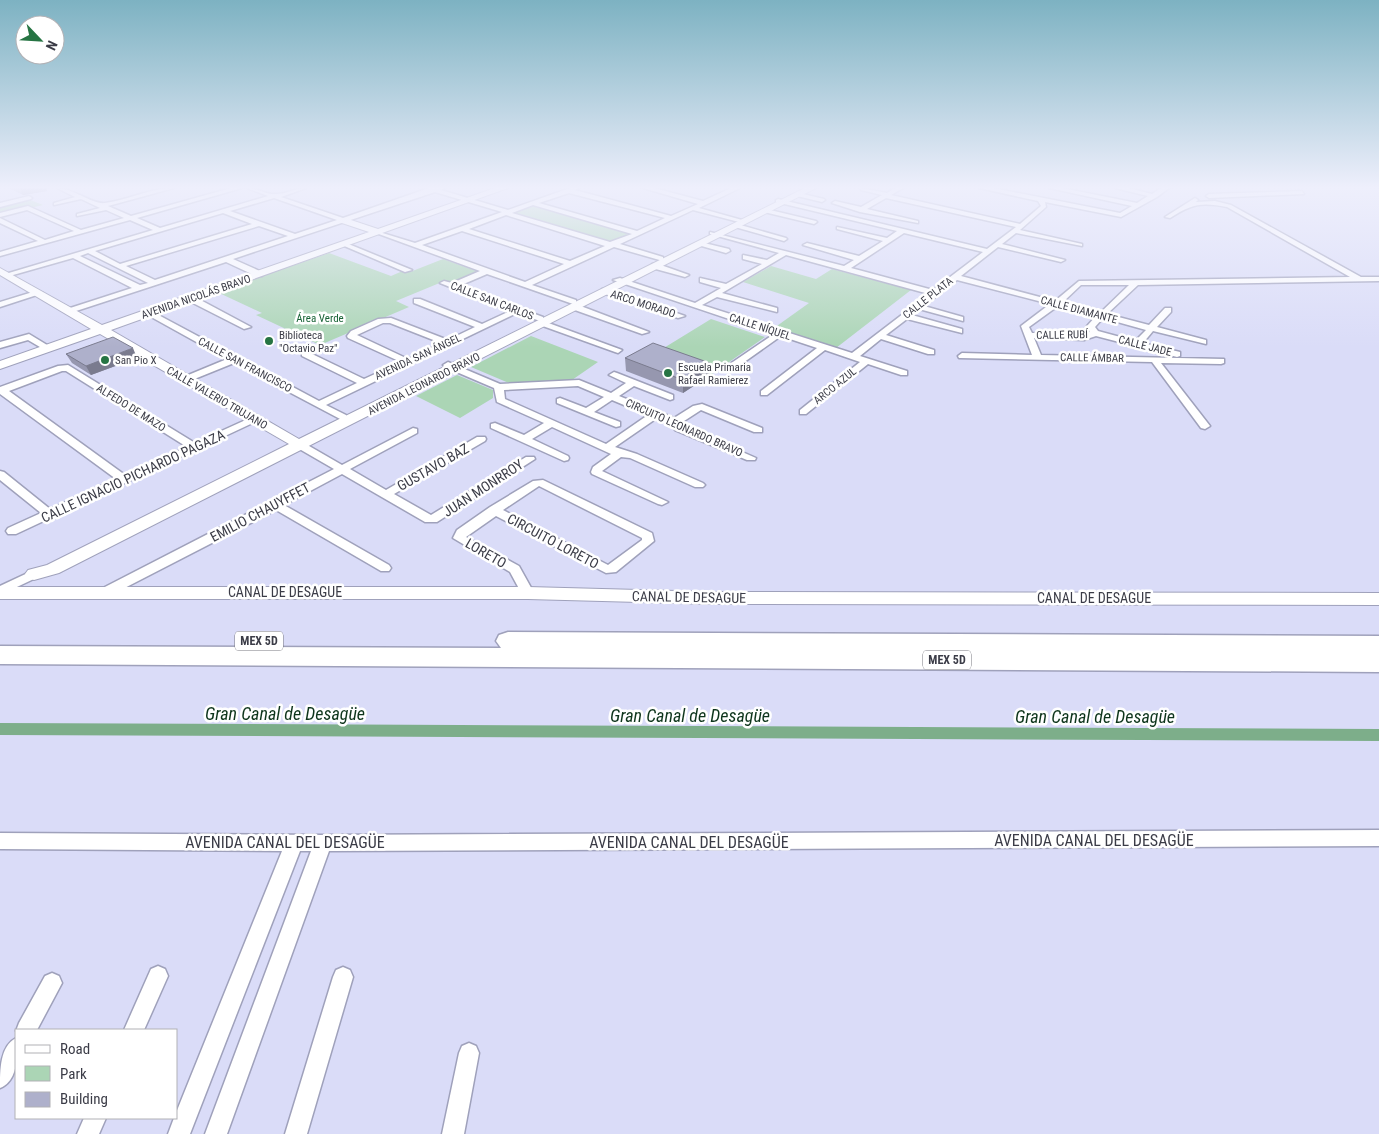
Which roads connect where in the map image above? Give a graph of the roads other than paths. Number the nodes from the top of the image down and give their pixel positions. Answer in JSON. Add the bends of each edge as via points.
{"nodes":[{"id":1,"x":48,"y":241,"type":"edge"},
{"id":2,"x":123,"y":241,"type":"edge"},
{"id":3,"x":202,"y":241,"type":"edge"},
{"id":4,"x":279,"y":241,"type":"edge"},
{"id":5,"x":353,"y":241,"type":"edge"},
{"id":6,"x":404,"y":241,"type":"edge"},
{"id":7,"x":428,"y":241,"type":"edge"},
{"id":8,"x":500,"y":241,"type":"edge"},
{"id":9,"x":598,"y":241,"type":"edge"},
{"id":10,"x":620,"y":241,"type":"edge"},
{"id":11,"x":701,"y":241,"type":"edge"},
{"id":12,"x":705,"y":241,"type":"edge"},
{"id":13,"x":740,"y":241,"type":"edge"},
{"id":14,"x":887,"y":241,"type":"edge"},
{"id":15,"x":955,"y":241,"type":"edge"},
{"id":16,"x":966,"y":241,"type":"edge"},
{"id":17,"x":1002,"y":241,"type":"edge"},
{"id":18,"x":1065,"y":241,"type":"edge"},
{"id":19,"x":1290,"y":241,"type":"edge"},
{"id":20,"x":44,"y":242,"type":"joint"},
{"id":21,"x":344,"y":244,"type":"junction"},
{"id":22,"x":700,"y":244,"type":"junction"},
{"id":23,"x":416,"y":245,"type":"junction"},
{"id":24,"x":612,"y":245,"type":"junction"},
{"id":25,"x":807,"y":245,"type":"dead end"},
{"id":26,"x":1080,"y":245,"type":"dead end"},
{"id":27,"x":0,"y":248,"type":"edge"},
{"id":28,"x":993,"y":248,"type":"junction"},
{"id":29,"x":89,"y":251,"type":"junction"},
{"id":30,"x":726,"y":251,"type":"dead end"},
{"id":31,"x":9,"y":252,"type":"junction"},
{"id":32,"x":785,"y":253,"type":"junction"},
{"id":33,"x":0,"y":254,"type":"edge"},
{"id":34,"x":73,"y":255,"type":"junction"},
{"id":35,"x":746,"y":257,"type":"dead end"},
{"id":36,"x":226,"y":259,"type":"junction"},
{"id":37,"x":860,"y":259,"type":"junction"},
{"id":38,"x":1061,"y":260,"type":"dead end"},
{"id":39,"x":658,"y":262,"type":"junction"},
{"id":40,"x":768,"y":263,"type":"junction"},
{"id":41,"x":571,"y":264,"type":"junction"},
{"id":42,"x":120,"y":266,"type":"junction"},
{"id":43,"x":845,"y":269,"type":"junction"},
{"id":44,"x":408,"y":270,"type":"dead end"},
{"id":45,"x":486,"y":271,"type":"junction"},
{"id":46,"x":3,"y":273,"type":"edge"},
{"id":47,"x":259,"y":274,"type":"junction"},
{"id":48,"x":685,"y":275,"type":"dead end"},
{"id":49,"x":955,"y":277,"type":"junction"},
{"id":50,"x":1379,"y":279,"type":"edge"},
{"id":51,"x":703,"y":280,"type":"dead end"},
{"id":52,"x":1359,"y":280,"type":"junction"},
{"id":53,"x":620,"y":281,"type":"junction"},
{"id":54,"x":1136,"y":282,"type":"junction"},
{"id":55,"x":154,"y":283,"type":"junction"},
{"id":56,"x":525,"y":285,"type":"junction"},
{"id":57,"x":139,"y":288,"type":"junction"},
{"id":58,"x":727,"y":288,"type":"junction"},
{"id":59,"x":606,"y":291,"type":"junction"},
{"id":60,"x":39,"y":293,"type":"junction"},
{"id":61,"x":934,"y":293,"type":"junction"},
{"id":62,"x":716,"y":294,"type":"junction"},
{"id":63,"x":190,"y":298,"type":"junction"},
{"id":64,"x":417,"y":300,"type":"dead end"},
{"id":65,"x":574,"y":304,"type":"junction"},
{"id":66,"x":1056,"y":304,"type":"junction"},
{"id":67,"x":0,"y":305,"type":"edge"},
{"id":68,"x":695,"y":306,"type":"junction"},
{"id":69,"x":917,"y":306,"type":"junction"},
{"id":70,"x":518,"y":310,"type":"junction"},
{"id":71,"x":774,"y":310,"type":"dead end"},
{"id":72,"x":1168,"y":310,"type":"dead end"},
{"id":73,"x":70,"y":311,"type":"junction"},
{"id":74,"x":148,"y":313,"type":"junction"},
{"id":75,"x":681,"y":316,"type":"dead end"},
{"id":76,"x":906,"y":316,"type":"junction"},
{"id":77,"x":1101,"y":316,"type":"junction"},
{"id":78,"x":960,"y":318,"type":"dead end"},
{"id":79,"x":541,"y":321,"type":"junction"},
{"id":80,"x":246,"y":327,"type":"dead end"},
{"id":81,"x":483,"y":327,"type":"junction"},
{"id":82,"x":1151,"y":329,"type":"junction"},
{"id":83,"x":102,"y":330,"type":"junction"},
{"id":84,"x":959,"y":331,"type":"dead end"},
{"id":85,"x":645,"y":332,"type":"dead end"},
{"id":86,"x":780,"y":334,"type":"junction"},
{"id":87,"x":1095,"y":334,"type":"junction"},
{"id":88,"x":1028,"y":335,"type":"junction"},
{"id":89,"x":879,"y":336,"type":"junction"},
{"id":90,"x":1203,"y":342,"type":"dead end"},
{"id":91,"x":449,"y":343,"type":"junction"},
{"id":92,"x":1137,"y":344,"type":"junction"},
{"id":93,"x":0,"y":345,"type":"edge"},
{"id":94,"x":48,"y":348,"type":"junction"},
{"id":95,"x":824,"y":348,"type":"junction"},
{"id":96,"x":618,"y":350,"type":"dead end"},
{"id":97,"x":931,"y":352,"type":"dead end"},
{"id":98,"x":305,"y":354,"type":"dead end"},
{"id":99,"x":962,"y":356,"type":"dead end"},
{"id":100,"x":853,"y":357,"type":"junction"},
{"id":101,"x":1037,"y":357,"type":"junction"},
{"id":102,"x":235,"y":359,"type":"junction"},
{"id":103,"x":1154,"y":359,"type":"junction"},
{"id":104,"x":1195,"y":360,"type":"junction"},
{"id":105,"x":866,"y":361,"type":"junction"},
{"id":106,"x":1221,"y":361,"type":"dead end"},
{"id":107,"x":408,"y":362,"type":"junction"},
{"id":108,"x":0,"y":365,"type":"edge"},
{"id":109,"x":452,"y":366,"type":"junction"},
{"id":110,"x":730,"y":368,"type":"dead end"},
{"id":111,"x":904,"y":373,"type":"dead end"},
{"id":112,"x":614,"y":374,"type":"dead end"},
{"id":113,"x":184,"y":380,"type":"junction"},
{"id":114,"x":634,"y":382,"type":"junction"},
{"id":115,"x":364,"y":383,"type":"junction"},
{"id":116,"x":538,"y":384,"type":"junction"},
{"id":117,"x":500,"y":387,"type":"junction"},
{"id":118,"x":1,"y":390,"type":"edge"},
{"id":119,"x":764,"y":392,"type":"dead end"},
{"id":120,"x":612,"y":396,"type":"junction"},
{"id":121,"x":670,"y":396,"type":"dead end"},
{"id":122,"x":560,"y":401,"type":"dead end"},
{"id":123,"x":506,"y":402,"type":"junction"},
{"id":124,"x":318,"y":405,"type":"junction"},
{"id":125,"x":587,"y":412,"type":"junction"},
{"id":126,"x":803,"y":412,"type":"dead end"},
{"id":127,"x":656,"y":414,"type":"junction"},
{"id":128,"x":342,"y":417,"type":"junction"},
{"id":129,"x":254,"y":420,"type":"junction"},
{"id":130,"x":675,"y":422,"type":"junction"},
{"id":131,"x":551,"y":423,"type":"junction"},
{"id":132,"x":616,"y":424,"type":"dead end"},
{"id":133,"x":495,"y":426,"type":"dead end"},
{"id":134,"x":1205,"y":426,"type":"dead end"},
{"id":135,"x":758,"y":430,"type":"dead end"},
{"id":136,"x":413,"y":431,"type":"dead end"},
{"id":137,"x":481,"y":439,"type":"dead end"},
{"id":138,"x":525,"y":439,"type":"junction"},
{"id":139,"x":296,"y":443,"type":"junction"},
{"id":140,"x":194,"y":447,"type":"junction"},
{"id":141,"x":607,"y":448,"type":"junction"},
{"id":142,"x":619,"y":453,"type":"junction"},
{"id":143,"x":530,"y":458,"type":"dead end"},
{"id":144,"x":564,"y":458,"type":"dead end"},
{"id":145,"x":751,"y":458,"type":"dead end"},
{"id":146,"x":341,"y":470,"type":"junction"},
{"id":147,"x":0,"y":474,"type":"edge"},
{"id":148,"x":124,"y":480,"type":"junction"},
{"id":149,"x":699,"y":485,"type":"dead end"},
{"id":150,"x":385,"y":495,"type":"junction"},
{"id":151,"x":662,"y":502,"type":"dead end"},
{"id":152,"x":276,"y":505,"type":"junction"},
{"id":153,"x":494,"y":510,"type":"junction"},
{"id":154,"x":49,"y":514,"type":"junction"},
{"id":155,"x":436,"y":518,"type":"joint"},
{"id":156,"x":12,"y":532,"type":"dead end"},
{"id":157,"x":385,"y":568,"type":"dead end"},
{"id":158,"x":34,"y":574,"type":"joint"},
{"id":159,"x":0,"y":592,"type":"edge"},
{"id":160,"x":106,"y":592,"type":"junction"},
{"id":161,"x":528,"y":593,"type":"junction"},
{"id":162,"x":1379,"y":599,"type":"edge"},
{"id":163,"x":0,"y":640,"type":"edge"},
{"id":164,"x":1379,"y":645,"type":"edge"},
{"id":165,"x":0,"y":654,"type":"edge"},
{"id":166,"x":1379,"y":662,"type":"edge"},
{"id":167,"x":1379,"y":838,"type":"edge"},
{"id":168,"x":0,"y":841,"type":"edge"},
{"id":169,"x":294,"y":843,"type":"junction"},
{"id":170,"x":323,"y":843,"type":"junction"},
{"id":171,"x":158,"y":976,"type":"dead end"},
{"id":172,"x":343,"y":977,"type":"dead end"},
{"id":173,"x":52,"y":983,"type":"dead end"},
{"id":174,"x":27,"y":1029,"type":"edge"},
{"id":175,"x":134,"y":1029,"type":"edge"},
{"id":176,"x":15,"y":1050,"type":"edge"},
{"id":177,"x":469,"y":1052,"type":"dead end"},
{"id":178,"x":0,"y":1077,"type":"edge"},
{"id":179,"x":95,"y":1119,"type":"edge"},
{"id":180,"x":88,"y":1134,"type":"edge"},
{"id":181,"x":179,"y":1134,"type":"edge"},
{"id":182,"x":216,"y":1134,"type":"edge"},
{"id":183,"x":296,"y":1134,"type":"edge"},
{"id":184,"x":453,"y":1134,"type":"edge"}],
"edges":[{"from":1,"to":20,"type":"street"},
{"from":2,"to":29,"type":"street"},
{"from":3,"to":42,"type":"street"},
{"from":4,"to":36,"type":"street"},
{"from":5,"to":21,"type":"street","name":"AVENIDA NICOLÁS BRAVO"},
{"from":6,"to":23,"type":"street"},
{"from":7,"to":23,"type":"street"},
{"from":8,"to":41,"type":"street"},
{"from":9,"to":24,"type":"street"},
{"from":10,"to":24,"type":"street"},
{"from":11,"to":39,"type":"street","name":"AVENIDA LEONARDO BRAVO"},
{"from":12,"to":22,"type":"street","name":"AVENIDA LEONARDO BRAVO"},
{"from":13,"to":32,"type":"street"},
{"from":14,"to":37,"type":"street"},
{"from":15,"to":28,"type":"street"},
{"from":16,"to":28,"type":"street"},
{"from":17,"to":28,"type":"street","name":"CALLE PLATA"},
{"from":18,"to":26,"type":"street"},
{"from":19,"to":52,"type":"street"},
{"from":20,"to":31,"type":"street"},
{"from":21,"to":44,"type":"street"},
{"from":21,"to":47,"type":"street","name":"AVENIDA NICOLÁS BRAVO"},
{"from":22,"to":30,"type":"street"},
{"from":22,"to":39,"type":"street","name":"AVENIDA LEONARDO BRAVO"},
{"from":23,"to":45,"type":"street"},
{"from":24,"to":39,"type":"street"},
{"from":24,"to":41,"type":"street"},
{"from":25,"to":37,"type":"street"},
{"from":27,"to":31,"type":"street"},
{"from":28,"to":38,"type":"street"},
{"from":28,"to":49,"type":"street","name":"CALLE PLATA"},
{"from":29,"to":34,"type":"street"},
{"from":29,"to":42,"type":"street"},
{"from":31,"to":33,"type":"street"},
{"from":32,"to":40,"type":"street"},
{"from":32,"to":43,"type":"street"},
{"from":34,"to":46,"type":"street"},
{"from":34,"to":57,"type":"street"},
{"from":35,"to":40,"type":"street"},
{"from":36,"to":47,"type":"street"},
{"from":36,"to":55,"type":"street"},
{"from":37,"to":43,"type":"street"},
{"from":39,"to":48,"type":"street"},
{"from":39,"to":53,"type":"street","name":"AVENIDA LEONARDO BRAVO"},
{"from":40,"to":58,"type":"street"},
{"from":41,"to":56,"type":"street"},
{"from":42,"to":55,"type":"street"},
{"from":43,"to":61,"type":"street"},
{"from":45,"to":56,"type":"street"},
{"from":45,"to":70,"type":"street","name":"CALLE SAN CARLOS","via":[[448,284]]},
{"from":46,"to":60,"type":"street","name":"CALLE VALERIO TRUJANO"},
{"from":47,"to":63,"type":"street","name":"AVENIDA NICOLÁS BRAVO"},
{"from":49,"to":61,"type":"street","name":"CALLE PLATA"},
{"from":49,"to":66,"type":"street","name":"CALLE DIAMANTE"},
{"from":50,"to":52,"type":"street"},
{"from":51,"to":58,"type":"street"},
{"from":52,"to":54,"type":"street"},
{"from":53,"to":59,"type":"street","name":"AVENIDA LEONARDO BRAVO"},
{"from":53,"to":65,"type":"street","name":"AVENIDA LEONARDO BRAVO"},
{"from":53,"to":68,"type":"street","name":"CALLE NÍQUEL"},
{"from":54,"to":66,"type":"street","via":[[1080,283]]},
{"from":54,"to":77,"type":"street"},
{"from":55,"to":57,"type":"street"},
{"from":56,"to":65,"type":"street"},
{"from":57,"to":73,"type":"street"},
{"from":58,"to":62,"type":"street"},
{"from":59,"to":65,"type":"street","name":"AVENIDA LEONARDO BRAVO"},
{"from":59,"to":75,"type":"street","name":"ARCO MORADO"},
{"from":60,"to":67,"type":"street"},
{"from":60,"to":73,"type":"street","name":"CALLE VALERIO TRUJANO"},
{"from":61,"to":69,"type":"street","name":"CALLE PLATA"},
{"from":62,"to":68,"type":"street"},
{"from":62,"to":71,"type":"street"},
{"from":63,"to":74,"type":"street","name":"AVENIDA NICOLÁS BRAVO"},
{"from":63,"to":80,"type":"street"},
{"from":64,"to":81,"type":"street"},
{"from":65,"to":79,"type":"street","name":"AVENIDA LEONARDO BRAVO"},
{"from":65,"to":85,"type":"street"},
{"from":66,"to":77,"type":"street","name":"CALLE DIAMANTE"},
{"from":66,"to":88,"type":"street","via":[[1028,322],[1025,326]]},
{"from":68,"to":86,"type":"street","name":"CALLE NÍQUEL"},
{"from":69,"to":76,"type":"street","name":"CALLE PLATA"},
{"from":69,"to":78,"type":"street"},
{"from":70,"to":79,"type":"street","name":"CALLE SAN CARLOS"},
{"from":70,"to":81,"type":"street","name":"AVENIDA SAN ÁNGEL"},
{"from":72,"to":82,"type":"street"},
{"from":73,"to":83,"type":"street","name":"CALLE VALERIO TRUJANO"},
{"from":74,"to":83,"type":"street","name":"AVENIDA NICOLÁS BRAVO"},
{"from":74,"to":102,"type":"street","name":"CALLE SAN FRANCISCO"},
{"from":76,"to":84,"type":"street"},
{"from":76,"to":89,"type":"street","name":"CALLE PLATA"},
{"from":77,"to":82,"type":"street","name":"CALLE DIAMANTE"},
{"from":77,"to":87,"type":"street","via":[[1091,328]]},
{"from":79,"to":96,"type":"street","name":"CALLE SAN CARLOS"},
{"from":79,"to":109,"type":"street","name":"AVENIDA LEONARDO BRAVO"},
{"from":81,"to":91,"type":"street","name":"AVENIDA SAN ÁNGEL"},
{"from":82,"to":90,"type":"street","name":"CALLE DIAMANTE"},
{"from":82,"to":92,"type":"street"},
{"from":83,"to":94,"type":"street","name":"AVENIDA NICOLÁS BRAVO"},
{"from":83,"to":113,"type":"street","name":"CALLE VALERIO TRUJANO"},
{"from":86,"to":95,"type":"street","name":"CALLE NÍQUEL"},
{"from":86,"to":110,"type":"street"},
{"from":87,"to":88,"type":"street","name":"CALLE RUBÍ","via":[[1084,337]]},
{"from":87,"to":92,"type":"street","name":"CALLE JADE"},
{"from":88,"to":101,"type":"street"},
{"from":89,"to":97,"type":"street"},
{"from":89,"to":100,"type":"street","name":"CALLE PLATA"},
{"from":91,"to":107,"type":"street","name":"AVENIDA SAN ÁNGEL"},
{"from":91,"to":107,"type":"street","via":[[391,320],[352,336]]},
{"from":92,"to":104,"type":"street","name":"CALLE JADE"},
{"from":93,"to":94,"type":"street","via":[[29,337]]},
{"from":94,"to":108,"type":"street","name":"AVENIDA NICOLÁS BRAVO"},
{"from":95,"to":100,"type":"street","name":"CALLE NÍQUEL"},
{"from":95,"to":119,"type":"street"},
{"from":98,"to":115,"type":"street"},
{"from":99,"to":101,"type":"street","name":"CALLE ÁMBAR"},
{"from":100,"to":105,"type":"street","name":"CALLE NÍQUEL"},
{"from":101,"to":103,"type":"street","name":"CALLE ÁMBAR"},
{"from":102,"to":113,"type":"street"},
{"from":102,"to":124,"type":"street","name":"CALLE SAN FRANCISCO"},
{"from":103,"to":104,"type":"street","name":"CALLE ÁMBAR"},
{"from":103,"to":134,"type":"street"},
{"from":104,"to":106,"type":"street","name":"CALLE ÁMBAR"},
{"from":105,"to":111,"type":"street","name":"CALLE NÍQUEL"},
{"from":105,"to":126,"type":"street","name":"ARCO AZUL"},
{"from":107,"to":115,"type":"street","name":"AVENIDA SAN ÁNGEL"},
{"from":109,"to":117,"type":"street","name":"CIRCUITO LEONARDO BRAVO"},
{"from":109,"to":128,"type":"street","name":"AVENIDA LEONARDO BRAVO"},
{"from":109,"to":139,"type":"street","name":"AVENIDA LEONARDO BRAVO"},
{"from":112,"to":114,"type":"street"},
{"from":113,"to":129,"type":"street","name":"CALLE VALERIO TRUJANO"},
{"from":114,"to":120,"type":"street"},
{"from":114,"to":121,"type":"street"},
{"from":115,"to":124,"type":"street","name":"AVENIDA SAN ÁNGEL"},
{"from":116,"to":117,"type":"street","name":"CIRCUITO LEONARDO BRAVO"},
{"from":116,"to":120,"type":"street","name":"CIRCUITO LEONARDO BRAVO","via":[[574,382]]},
{"from":116,"to":123,"type":"street"},
{"from":117,"to":123,"type":"street","via":[[500,400]]},
{"from":118,"to":140,"type":"street","name":"ALFEDO DE MAZO","via":[[68,368]]},
{"from":118,"to":148,"type":"street"},
{"from":120,"to":125,"type":"street"},
{"from":120,"to":127,"type":"street","name":"CIRCUITO LEONARDO BRAVO"},
{"from":122,"to":125,"type":"street"},
{"from":123,"to":131,"type":"street"},
{"from":124,"to":128,"type":"street","name":"CALLE SAN FRANCISCO"},
{"from":125,"to":132,"type":"street"},
{"from":127,"to":130,"type":"street","name":"CIRCUITO LEONARDO BRAVO"},
{"from":127,"to":141,"type":"street"},
{"from":128,"to":139,"type":"street","name":"AVENIDA LEONARDO BRAVO"},
{"from":129,"to":139,"type":"street","name":"CALLE VALERIO TRUJANO"},
{"from":129,"to":140,"type":"street","name":"CALLE IGNACIO PICHARDO PAGAZA"},
{"from":130,"to":135,"type":"street","via":[[696,408],[702,408]]},
{"from":130,"to":145,"type":"street","name":"CIRCUITO LEONARDO BRAVO","via":[[679,428]]},
{"from":131,"to":138,"type":"street"},
{"from":131,"to":141,"type":"street"},
{"from":133,"to":138,"type":"street"},
{"from":136,"to":146,"type":"street","name":"EMILIO CHAUYFFET"},
{"from":137,"to":150,"type":"street","name":"GUSTAVO BAZ"},
{"from":138,"to":144,"type":"street"},
{"from":139,"to":146,"type":"street","name":"CALLE VALERIO TRUJANO"},
{"from":139,"to":158,"type":"street","name":"AVENIDA LEONARDO BRAVO","via":[[52,570]]},
{"from":140,"to":148,"type":"street","name":"CALLE IGNACIO PICHARDO PAGAZA"},
{"from":141,"to":142,"type":"street"},
{"from":142,"to":149,"type":"street"},
{"from":142,"to":151,"type":"street","via":[[596,472]]},
{"from":143,"to":155,"type":"street","name":"JUAN MONRROY"},
{"from":146,"to":150,"type":"street","name":"CALLE VALERIO TRUJANO"},
{"from":146,"to":152,"type":"street","name":"EMILIO CHAUYFFET"},
{"from":147,"to":154,"type":"street"},
{"from":148,"to":154,"type":"street","name":"CALLE IGNACIO PICHARDO PAGAZA"},
{"from":150,"to":155,"type":"street","name":"CALLE VALERIO TRUJANO","via":[[429,519]]},
{"from":152,"to":157,"type":"street"},
{"from":152,"to":160,"type":"street","name":"EMILIO CHAUYFFET"},
{"from":153,"to":153,"type":"street","name":"CIRCUITO LORETO","via":[[606,569],[612,569],[648,541],[648,536],[544,483],[537,483]]},
{"from":153,"to":161,"type":"street","name":"LORETO","via":[[461,533],[459,538],[515,569]]},
{"from":154,"to":156,"type":"street","name":"CALLE IGNACIO PICHARDO PAGAZA"},
{"from":158,"to":159,"type":"street","name":"AVENIDA LEONARDO BRAVO"},
{"from":159,"to":160,"type":"street","name":"CANAL DE DESAGUE"},
{"from":160,"to":161,"type":"street","name":"CANAL DE DESAGUE"},
{"from":161,"to":162,"type":"street","name":"CANAL DE DESAGUE","via":[[713,598]]},
{"from":163,"to":164,"type":"highway","number":"MEX 5D"},
{"from":165,"to":166,"type":"highway","number":"MEX 5D"},
{"from":167,"to":170,"type":"street","name":"AVENIDA CANAL DEL DESAGÜE"},
{"from":168,"to":169,"type":"street","name":"AVENIDA CANAL DEL DESAGÜE"},
{"from":169,"to":170,"type":"street","name":"AVENIDA CANAL DEL DESAGÜE"},
{"from":169,"to":181,"type":"street"},
{"from":170,"to":182,"type":"street"},
{"from":171,"to":175,"type":"street"},
{"from":172,"to":183,"type":"street"},
{"from":173,"to":174,"type":"street"},
{"from":176,"to":178,"type":"street"},
{"from":177,"to":184,"type":"street"},
{"from":179,"to":180,"type":"street"}]}
